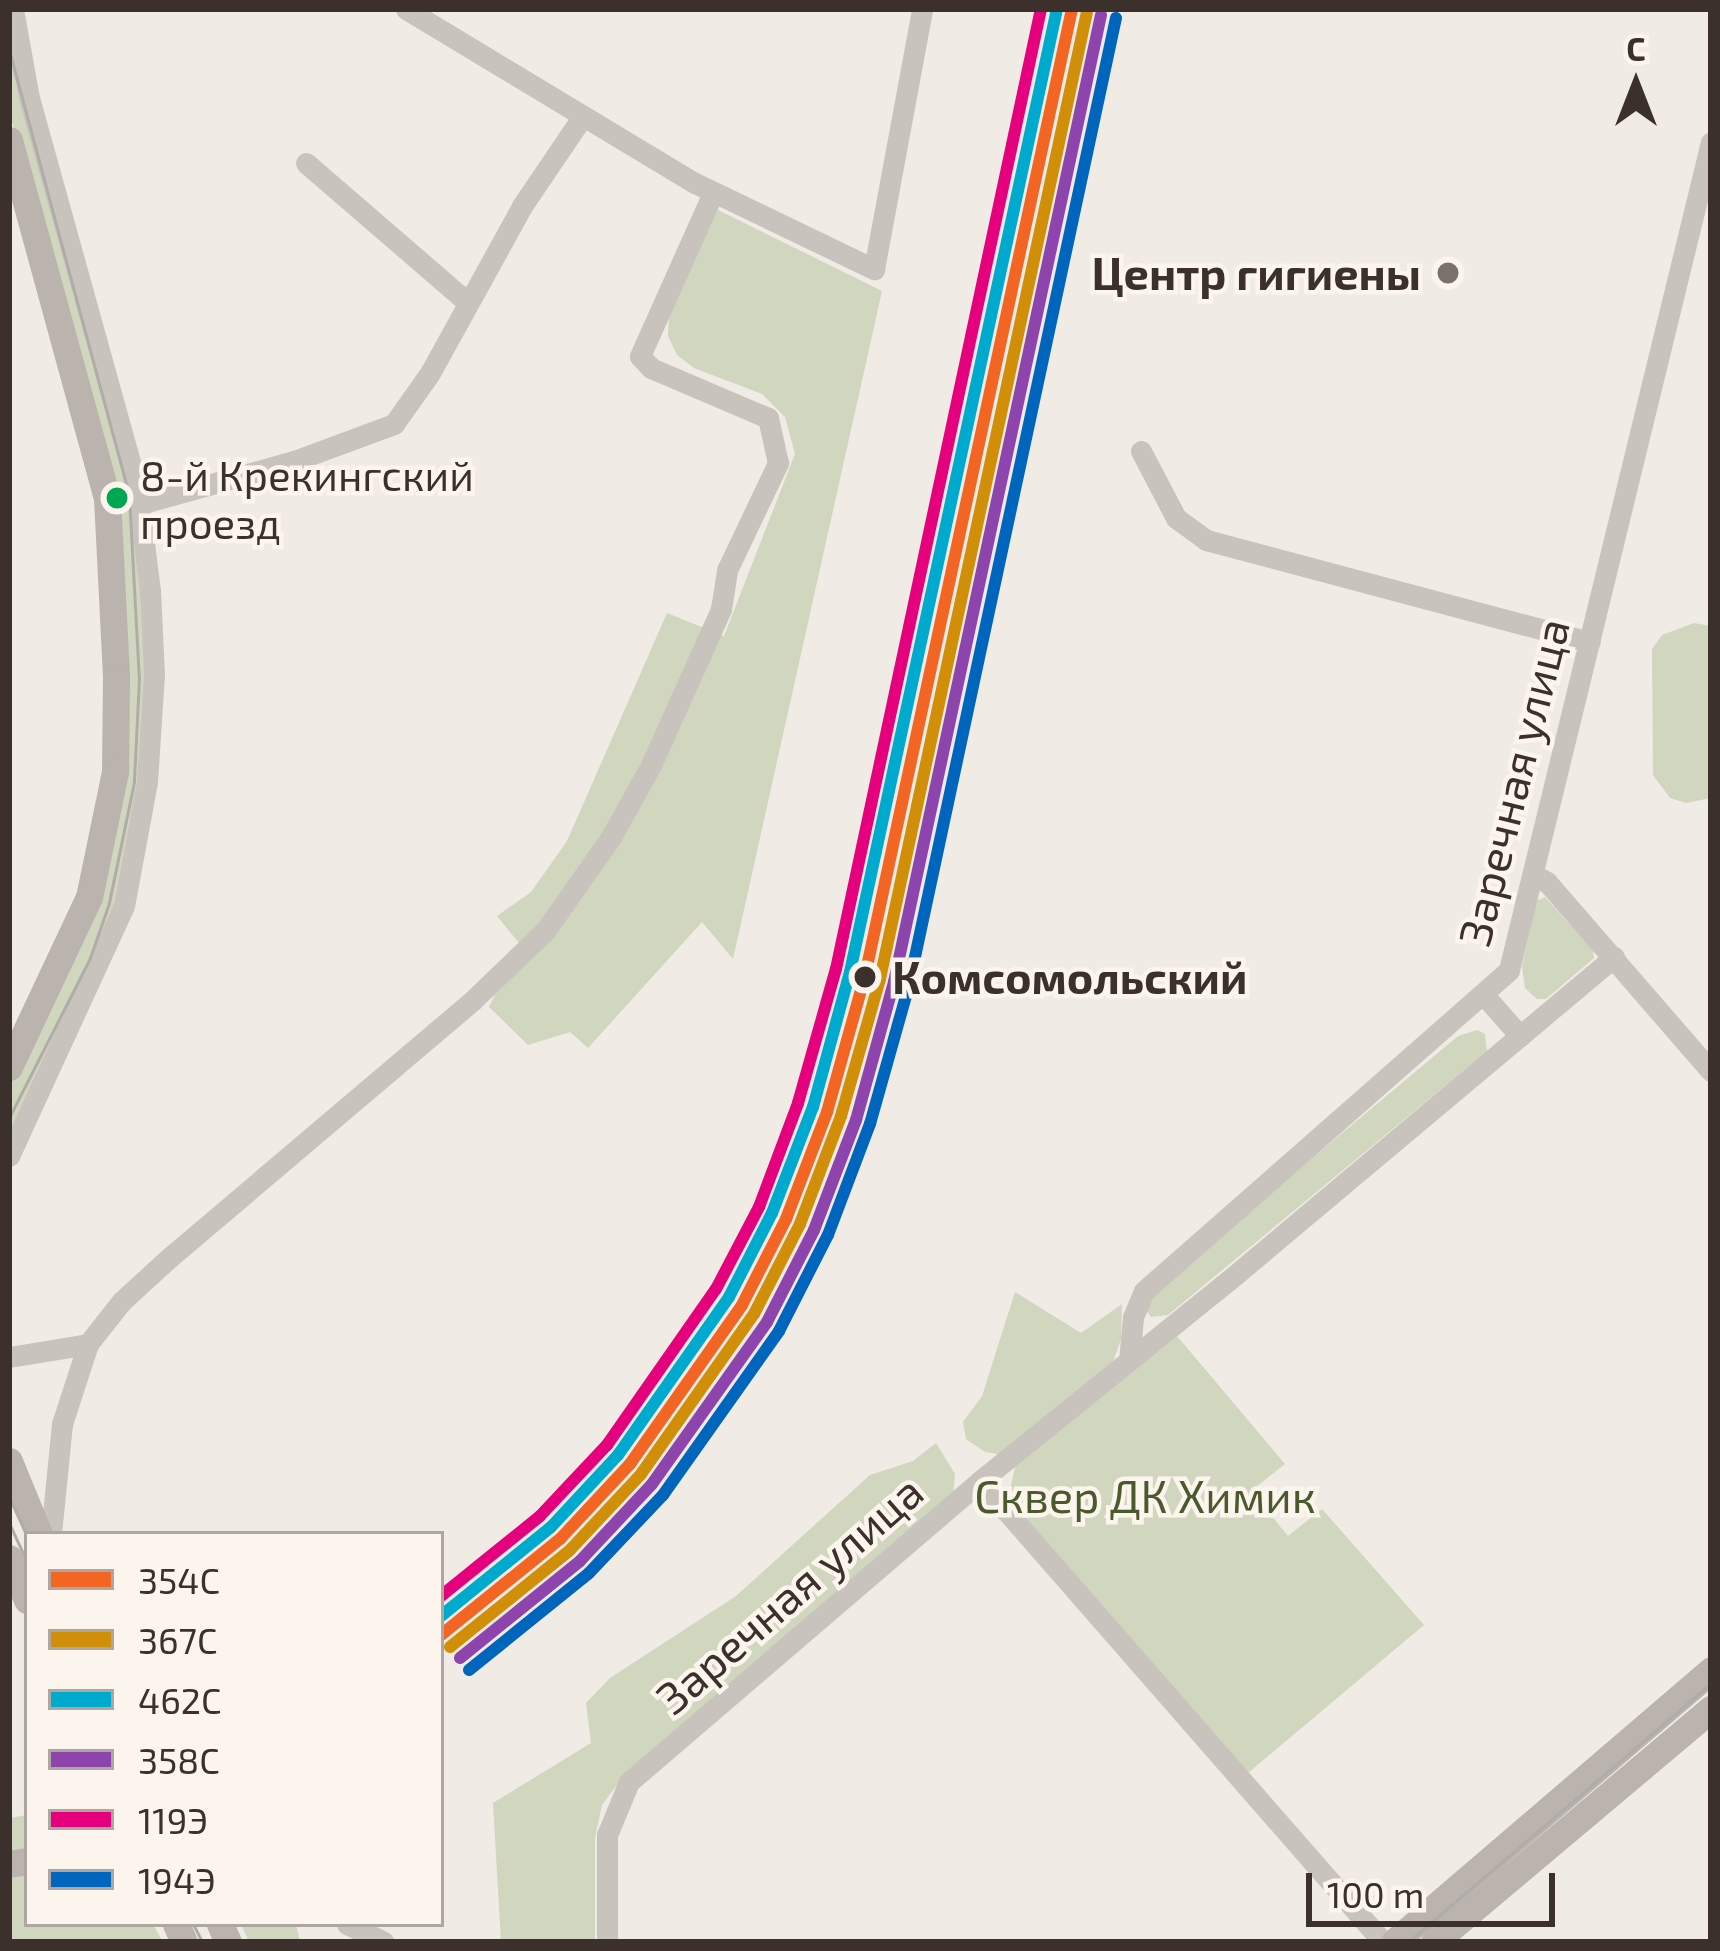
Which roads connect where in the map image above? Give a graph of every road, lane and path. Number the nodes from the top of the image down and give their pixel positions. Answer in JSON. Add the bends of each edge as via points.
{"nodes":[{"id":1,"x":13,"y":9,"type":"edge"},
{"id":2,"x":406,"y":9,"type":"edge"},
{"id":3,"x":922,"y":9,"type":"edge"},
{"id":4,"x":583,"y":116,"type":"junction"},
{"id":5,"x":9,"y":140,"type":"edge"},
{"id":6,"x":1711,"y":142,"type":"edge"},
{"id":7,"x":306,"y":163,"type":"dead end"},
{"id":8,"x":713,"y":193,"type":"junction"},
{"id":9,"x":466,"y":301,"type":"junction"},
{"id":10,"x":1141,"y":451,"type":"dead end"},
{"id":11,"x":140,"y":504,"type":"junction"},
{"id":12,"x":1590,"y":642,"type":"junction"},
{"id":13,"x":1535,"y":876,"type":"junction"},
{"id":14,"x":1614,"y":956,"type":"junction"},
{"id":15,"x":1483,"y":994,"type":"junction"},
{"id":16,"x":1520,"y":1036,"type":"junction"},
{"id":17,"x":9,"y":1067,"type":"edge"},
{"id":18,"x":1711,"y":1071,"type":"edge"},
{"id":19,"x":9,"y":1156,"type":"edge"},
{"id":20,"x":88,"y":1344,"type":"junction"},
{"id":21,"x":9,"y":1357,"type":"edge"},
{"id":22,"x":1129,"y":1361,"type":"junction"},
{"id":23,"x":9,"y":1461,"type":"edge"},
{"id":24,"x":980,"y":1481,"type":"junction"},
{"id":25,"x":38,"y":1531,"type":"edge"},
{"id":26,"x":50,"y":1531,"type":"edge"},
{"id":27,"x":9,"y":1558,"type":"edge"},
{"id":28,"x":24,"y":1593,"type":"edge"},
{"id":29,"x":1711,"y":1670,"type":"edge"},
{"id":30,"x":1711,"y":1709,"type":"edge"},
{"id":31,"x":353,"y":1927,"type":"edge"},
{"id":32,"x":1431,"y":1937,"type":"edge"},
{"id":33,"x":384,"y":1942,"type":"edge"},
{"id":34,"x":607,"y":1942,"type":"edge"},
{"id":35,"x":1383,"y":1942,"type":"edge"},
{"id":36,"x":1394,"y":1942,"type":"edge"}],
"edges":[{"from":1,"to":11,"type":"street","via":[[29,98]]},
{"from":2,"to":4,"type":"street"},
{"from":3,"to":8,"type":"street","via":[[874,269]]},
{"from":4,"to":8,"type":"street"},
{"from":4,"to":9,"type":"street"},
{"from":5,"to":17,"type":"street","via":[[107,499],[116,678],[115,772],[89,897]]},
{"from":6,"to":12,"type":"street","name":"Заречная улица"},
{"from":7,"to":9,"type":"street"},
{"from":8,"to":20,"type":"street","via":[[640,356],[651,368],[768,418],[778,463],[651,765],[545,931],[169,1258]]},
{"from":9,"to":11,"type":"street","via":[[394,424]]},
{"from":10,"to":12,"type":"street","via":[[1176,518],[1205,540]]},
{"from":11,"to":19,"type":"street","via":[[154,675],[138,845],[102,963]]},
{"from":12,"to":13,"type":"street","name":"Заречная улица"},
{"from":13,"to":14,"type":"street"},
{"from":13,"to":15,"type":"street","name":"Заречная улица","via":[[1509,970]]},
{"from":14,"to":16,"type":"street","name":"Заречная улица"},
{"from":14,"to":18,"type":"street"},
{"from":15,"to":16,"type":"street"},
{"from":15,"to":22,"type":"street","name":"Заречная улица","via":[[1144,1291]]},
{"from":16,"to":22,"type":"street","name":"Заречная улица"},
{"from":20,"to":21,"type":"street"},
{"from":20,"to":26,"type":"street","via":[[62,1424]]},
{"from":22,"to":24,"type":"street","name":"Заречная улица"},
{"from":23,"to":25,"type":"street"},
{"from":24,"to":34,"type":"street","name":"Заречная улица","via":[[629,1782],[607,1835]]},
{"from":24,"to":35,"type":"street"},
{"from":27,"to":28,"type":"street"},
{"from":29,"to":32,"type":"street"},
{"from":30,"to":32,"type":"street"},
{"from":31,"to":33,"type":"street"},
{"from":32,"to":36,"type":"street"}]}
